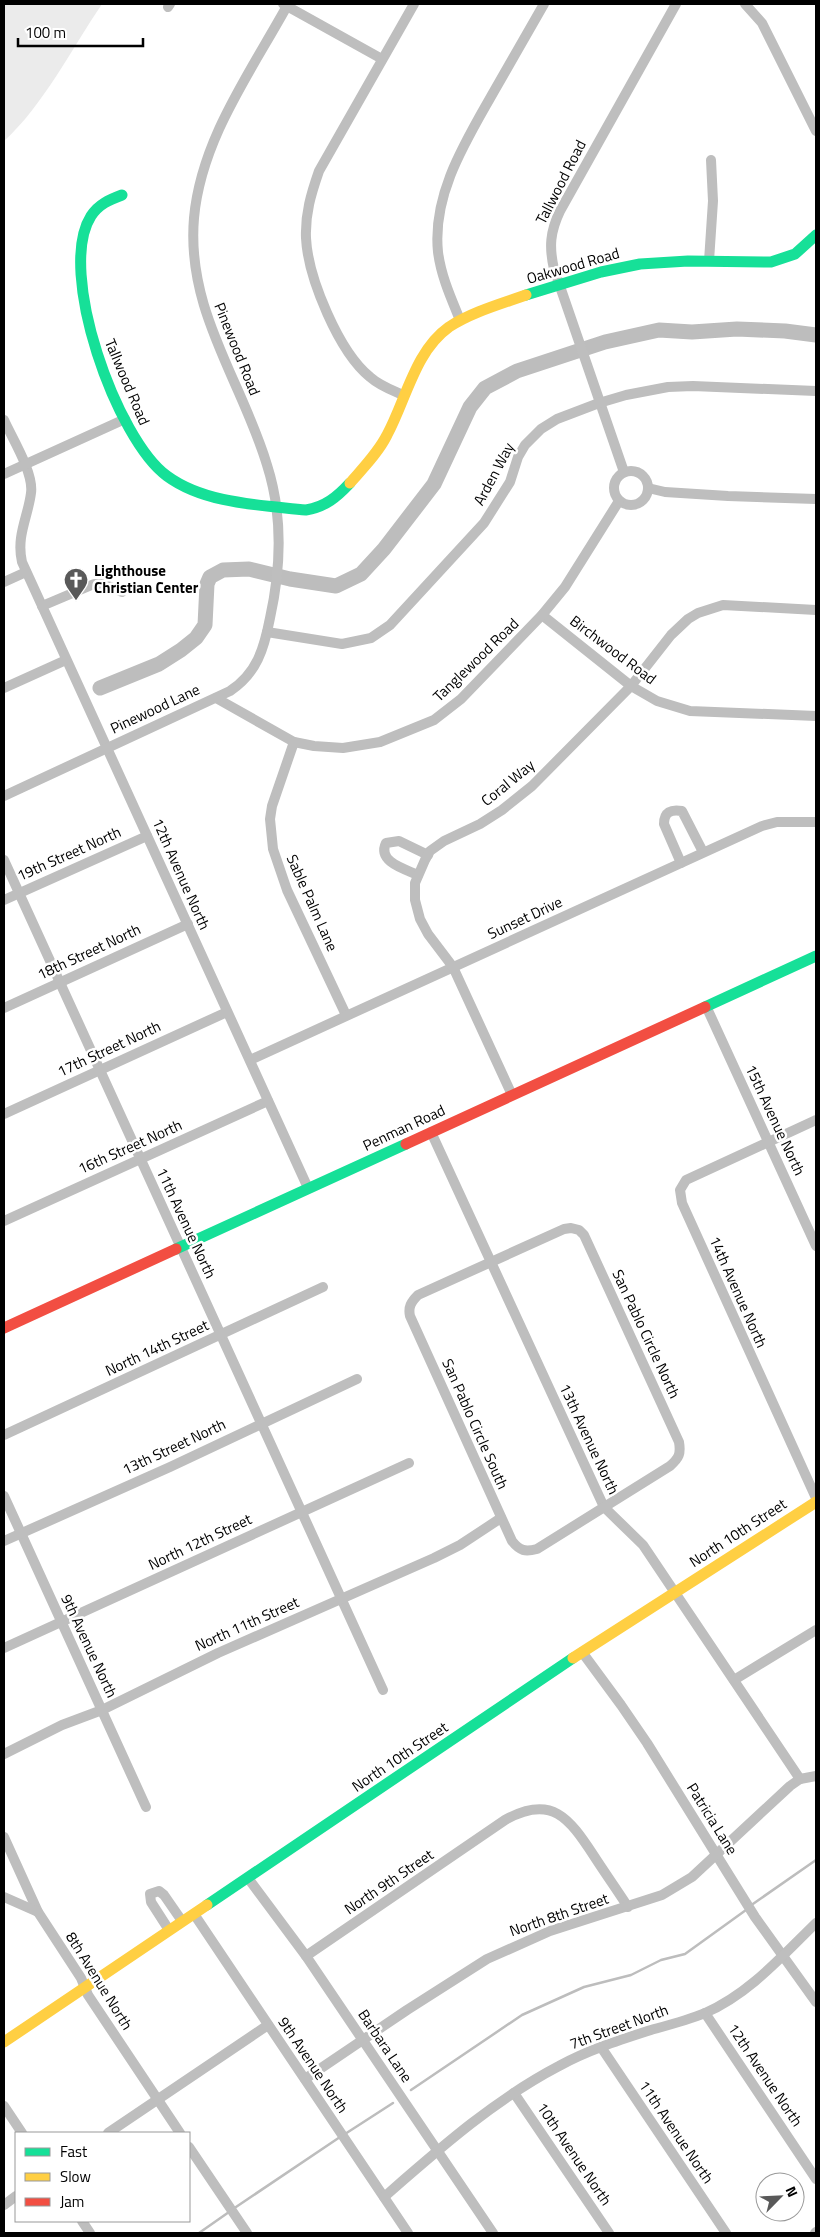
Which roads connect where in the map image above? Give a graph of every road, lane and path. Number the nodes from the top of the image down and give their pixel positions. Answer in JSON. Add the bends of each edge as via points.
{"nodes":[{"id":1,"x":414,"y":4,"type":"edge"},
{"id":2,"x":544,"y":4,"type":"edge"},
{"id":3,"x":676,"y":4,"type":"edge"},
{"id":4,"x":745,"y":4,"type":"edge"},
{"id":5,"x":285,"y":5,"type":"edge"},
{"id":6,"x":382,"y":59,"type":"junction"},
{"id":7,"x":816,"y":131,"type":"edge"},
{"id":8,"x":711,"y":160,"type":"dead end"},
{"id":9,"x":122,"y":195,"type":"dead end"},
{"id":10,"x":816,"y":235,"type":"edge"},
{"id":11,"x":709,"y":261,"type":"junction"},
{"id":12,"x":559,"y":285,"type":"junction"},
{"id":13,"x":460,"y":320,"type":"junction"},
{"id":14,"x":816,"y":391,"type":"edge"},
{"id":15,"x":403,"y":395,"type":"junction"},
{"id":16,"x":599,"y":403,"type":"junction"},
{"id":17,"x":125,"y":419,"type":"junction"},
{"id":18,"x":4,"y":420,"type":"edge"},
{"id":19,"x":24,"y":465,"type":"junction"},
{"id":20,"x":624,"y":472,"type":"junction"},
{"id":21,"x":4,"y":474,"type":"edge"},
{"id":22,"x":648,"y":488,"type":"junction"},
{"id":23,"x":816,"y":499,"type":"edge"},
{"id":24,"x":619,"y":501,"type":"junction"},
{"id":25,"x":275,"y":506,"type":"junction"},
{"id":26,"x":26,"y":572,"type":"junction"},
{"id":27,"x":4,"y":582,"type":"edge"},
{"id":28,"x":122,"y":592,"type":"dead end"},
{"id":29,"x":42,"y":606,"type":"junction"},
{"id":30,"x":816,"y":610,"type":"edge"},
{"id":31,"x":542,"y":615,"type":"junction"},
{"id":32,"x":267,"y":632,"type":"junction"},
{"id":33,"x":66,"y":660,"type":"junction"},
{"id":34,"x":631,"y":686,"type":"junction"},
{"id":35,"x":4,"y":688,"type":"edge"},
{"id":36,"x":216,"y":698,"type":"junction"},
{"id":37,"x":816,"y":716,"type":"edge"},
{"id":38,"x":294,"y":742,"type":"junction"},
{"id":39,"x":108,"y":747,"type":"junction"},
{"id":40,"x":4,"y":796,"type":"edge"},
{"id":41,"x":816,"y":822,"type":"edge"},
{"id":42,"x":147,"y":836,"type":"junction"},
{"id":43,"x":703,"y":852,"type":"junction"},
{"id":44,"x":428,"y":855,"type":"junction"},
{"id":45,"x":4,"y":860,"type":"edge"},
{"id":46,"x":681,"y":863,"type":"junction"},
{"id":47,"x":418,"y":875,"type":"junction"},
{"id":48,"x":20,"y":893,"type":"junction"},
{"id":49,"x":4,"y":900,"type":"edge"},
{"id":50,"x":188,"y":924,"type":"junction"},
{"id":51,"x":816,"y":956,"type":"edge"},
{"id":52,"x":453,"y":967,"type":"junction"},
{"id":53,"x":60,"y":983,"type":"junction"},
{"id":54,"x":706,"y":1006,"type":"junction"},
{"id":55,"x":4,"y":1008,"type":"edge"},
{"id":56,"x":227,"y":1012,"type":"junction"},
{"id":57,"x":346,"y":1015,"type":"junction"},
{"id":58,"x":250,"y":1060,"type":"junction"},
{"id":59,"x":100,"y":1070,"type":"junction"},
{"id":60,"x":512,"y":1095,"type":"junction"},
{"id":61,"x":268,"y":1101,"type":"junction"},
{"id":62,"x":4,"y":1114,"type":"edge"},
{"id":63,"x":816,"y":1120,"type":"edge"},
{"id":64,"x":431,"y":1132,"type":"junction"},
{"id":65,"x":768,"y":1142,"type":"junction"},
{"id":66,"x":140,"y":1159,"type":"junction"},
{"id":67,"x":308,"y":1188,"type":"junction"},
{"id":68,"x":4,"y":1220,"type":"edge"},
{"id":69,"x":181,"y":1246,"type":"junction"},
{"id":70,"x":816,"y":1246,"type":"edge"},
{"id":71,"x":491,"y":1262,"type":"junction"},
{"id":72,"x":323,"y":1287,"type":"dead end"},
{"id":73,"x":4,"y":1328,"type":"edge"},
{"id":74,"x":221,"y":1335,"type":"junction"},
{"id":75,"x":357,"y":1379,"type":"dead end"},
{"id":76,"x":260,"y":1423,"type":"junction"},
{"id":77,"x":4,"y":1435,"type":"edge"},
{"id":78,"x":409,"y":1463,"type":"dead end"},
{"id":79,"x":4,"y":1496,"type":"edge"},
{"id":80,"x":816,"y":1498,"type":"edge"},
{"id":81,"x":816,"y":1502,"type":"edge"},
{"id":82,"x":604,"y":1508,"type":"junction"},
{"id":83,"x":302,"y":1510,"type":"junction"},
{"id":84,"x":502,"y":1518,"type":"junction"},
{"id":85,"x":21,"y":1533,"type":"junction"},
{"id":86,"x":4,"y":1541,"type":"edge"},
{"id":87,"x":674,"y":1592,"type":"junction"},
{"id":88,"x":341,"y":1598,"type":"junction"},
{"id":89,"x":61,"y":1622,"type":"junction"},
{"id":90,"x":816,"y":1630,"type":"edge"},
{"id":91,"x":4,"y":1648,"type":"edge"},
{"id":92,"x":582,"y":1652,"type":"junction"},
{"id":93,"x":734,"y":1680,"type":"junction"},
{"id":94,"x":383,"y":1690,"type":"dead end"},
{"id":95,"x":102,"y":1710,"type":"junction"},
{"id":96,"x":4,"y":1754,"type":"edge"},
{"id":97,"x":816,"y":1776,"type":"edge"},
{"id":98,"x":800,"y":1779,"type":"junction"},
{"id":99,"x":146,"y":1807,"type":"dead end"},
{"id":100,"x":4,"y":1837,"type":"edge"},
{"id":101,"x":715,"y":1854,"type":"junction"},
{"id":102,"x":248,"y":1878,"type":"junction"},
{"id":103,"x":4,"y":1897,"type":"edge"},
{"id":104,"x":628,"y":1907,"type":"junction"},
{"id":105,"x":38,"y":1912,"type":"junction"},
{"id":106,"x":194,"y":1914,"type":"junction"},
{"id":107,"x":182,"y":1921,"type":"junction"},
{"id":108,"x":816,"y":1923,"type":"edge"},
{"id":109,"x":169,"y":1930,"type":"junction"},
{"id":110,"x":306,"y":1956,"type":"junction"},
{"id":111,"x":782,"y":1956,"type":"junction"},
{"id":112,"x":85,"y":1987,"type":"junction"},
{"id":113,"x":816,"y":2002,"type":"edge"},
{"id":114,"x":705,"y":2013,"type":"junction"},
{"id":115,"x":268,"y":2025,"type":"junction"},
{"id":116,"x":364,"y":2040,"type":"junction"},
{"id":117,"x":4,"y":2042,"type":"edge"},
{"id":118,"x":601,"y":2047,"type":"junction"},
{"id":119,"x":305,"y":2080,"type":"junction"},
{"id":120,"x":514,"y":2092,"type":"junction"},
{"id":121,"x":157,"y":2099,"type":"junction"},
{"id":122,"x":4,"y":2106,"type":"edge"},
{"id":123,"x":21,"y":2132,"type":"edge"},
{"id":124,"x":109,"y":2132,"type":"edge"},
{"id":125,"x":179,"y":2132,"type":"edge"},
{"id":126,"x":190,"y":2148,"type":"edge"},
{"id":127,"x":438,"y":2151,"type":"junction"},
{"id":128,"x":816,"y":2179,"type":"edge"},
{"id":129,"x":384,"y":2196,"type":"junction"},
{"id":130,"x":15,"y":2197,"type":"edge"},
{"id":131,"x":4,"y":2205,"type":"edge"},
{"id":132,"x":83,"y":2222,"type":"edge"},
{"id":133,"x":90,"y":2233,"type":"edge"},
{"id":134,"x":247,"y":2233,"type":"edge"},
{"id":135,"x":408,"y":2233,"type":"edge"},
{"id":136,"x":493,"y":2233,"type":"edge"},
{"id":137,"x":609,"y":2233,"type":"edge"},
{"id":138,"x":726,"y":2233,"type":"edge"}],
"edges":[{"from":1,"to":6,"type":"street"},
{"from":2,"to":13,"type":"street","via":[[463,146],[443,198],[438,217],[438,252],[448,292]]},
{"from":3,"to":12,"type":"street","name":"Tallwood Road","via":[[554,224],[550,252]]},
{"from":4,"to":7,"type":"street","via":[[762,23]]},
{"from":5,"to":6,"type":"street"},
{"from":5,"to":25,"type":"street","name":"Pinewood Road","via":[[220,126],[200,178],[194,219],[194,257],[200,299],[261,446]]},
{"from":6,"to":15,"type":"street","via":[[319,172],[309,199],[306,237],[314,279],[351,357],[370,378]]},
{"from":8,"to":11,"type":"street","via":[[713,201]]},
{"from":9,"to":17,"type":"street","name":"Tallwood Road","via":[[105,200],[94,212],[81,248],[82,276],[93,343]]},
{"from":10,"to":11,"type":"street","name":"Oakwood Road","via":[[796,253],[780,260]]},
{"from":11,"to":12,"type":"street","name":"Oakwood Road","via":[[631,265],[596,272]]},
{"from":12,"to":13,"type":"street","name":"Oakwood Road"},
{"from":12,"to":16,"type":"street","name":"Tallwood Road"},
{"from":13,"to":15,"type":"street","name":"Oakwood Road","via":[[431,346]]},
{"from":14,"to":16,"type":"street","name":"Arden Way","via":[[668,387]]},
{"from":15,"to":25,"type":"street","name":"Oakwood Road","via":[[386,438],[334,500],[317,509]]},
{"from":16,"to":20,"type":"street","name":"Tallwood Road"},
{"from":16,"to":32,"type":"street","name":"Arden Way","via":[[557,420],[532,438],[518,457],[510,482],[484,522],[390,625],[371,638],[342,644]]},
{"from":17,"to":19,"type":"street"},
{"from":17,"to":25,"type":"street","name":"Tallwood Road","via":[[137,444],[169,477],[206,495]]},
{"from":18,"to":19,"type":"street","name":"12th Avenue North"},
{"from":19,"to":21,"type":"street"},
{"from":19,"to":26,"type":"street","name":"12th Avenue North","via":[[32,492],[19,548]]},
{"from":20,"to":22,"type":"street","via":[[640,474]]},
{"from":20,"to":24,"type":"street","via":[[615,480]]},
{"from":22,"to":23,"type":"street","via":[[719,496]]},
{"from":22,"to":24,"type":"street","via":[[640,503],[630,505]]},
{"from":24,"to":31,"type":"street","name":"Tanglewood Road","via":[[584,560]]},
{"from":25,"to":32,"type":"street","name":"Pinewood Road","via":[[278,574]]},
{"from":26,"to":27,"type":"street"},
{"from":26,"to":29,"type":"street","name":"12th Avenue North"},
{"from":28,"to":29,"type":"street","via":[[104,584],[94,584]]},
{"from":29,"to":33,"type":"street","name":"12th Avenue North"},
{"from":30,"to":34,"type":"street","name":"Coral Way","via":[[723,605],[698,613],[678,627]]},
{"from":31,"to":34,"type":"street","name":"Birchwood Road"},
{"from":31,"to":38,"type":"street","name":"Tanglewood Road","via":[[461,699],[434,720],[380,742],[360,746],[342,748]]},
{"from":32,"to":36,"type":"street","name":"Pinewood Road","via":[[252,672],[241,684]]},
{"from":33,"to":35,"type":"street"},
{"from":33,"to":39,"type":"street","name":"12th Avenue North"},
{"from":34,"to":37,"type":"street","name":"Birchwood Road","via":[[657,701],[690,711]]},
{"from":34,"to":44,"type":"street","name":"Coral Way","via":[[532,786],[502,810],[444,841]]},
{"from":36,"to":38,"type":"street","name":"Tanglewood Road"},
{"from":36,"to":39,"type":"street","name":"Pinewood Lane"},
{"from":38,"to":57,"type":"street","name":"Sable Palm Lane","via":[[272,806],[273,849],[287,890]]},
{"from":39,"to":40,"type":"street","name":"Pinewood Lane"},
{"from":39,"to":42,"type":"street","name":"12th Avenue North"},
{"from":41,"to":43,"type":"street","name":"Sunset Drive","via":[[778,822],[762,826]]},
{"from":42,"to":48,"type":"street","name":"19th Street North"},
{"from":42,"to":50,"type":"street","name":"12th Avenue North"},
{"from":43,"to":46,"type":"street","name":"Sunset Drive"},
{"from":43,"to":46,"type":"street","via":[[682,811],[668,812],[664,816],[664,824]]},
{"from":44,"to":47,"type":"street","name":"Coral Way"},
{"from":44,"to":47,"type":"street","via":[[399,841],[386,843],[384,854],[388,860]]},
{"from":45,"to":48,"type":"street","name":"11th Avenue North"},
{"from":46,"to":52,"type":"street","name":"Sunset Drive"},
{"from":47,"to":52,"type":"street","name":"Coral Way","via":[[415,900],[420,919]]},
{"from":48,"to":49,"type":"street","name":"19th Street North"},
{"from":48,"to":53,"type":"street","name":"11th Avenue North"},
{"from":50,"to":53,"type":"street","name":"18th Street North"},
{"from":50,"to":56,"type":"street","name":"12th Avenue North"},
{"from":51,"to":54,"type":"street","name":"Penman Road"},
{"from":52,"to":57,"type":"street","name":"Sunset Drive"},
{"from":52,"to":60,"type":"street","name":"Coral Way"},
{"from":53,"to":55,"type":"street","name":"18th Street North"},
{"from":53,"to":59,"type":"street","name":"11th Avenue North"},
{"from":54,"to":60,"type":"street","name":"Penman Road"},
{"from":54,"to":65,"type":"street","name":"15th Avenue North"},
{"from":56,"to":58,"type":"street","name":"12th Avenue North"},
{"from":56,"to":59,"type":"street","name":"17th Street North"},
{"from":57,"to":58,"type":"street","name":"Sunset Drive"},
{"from":58,"to":61,"type":"street","name":"12th Avenue North"},
{"from":59,"to":62,"type":"street","name":"17th Street North"},
{"from":59,"to":66,"type":"street","name":"11th Avenue North"},
{"from":60,"to":64,"type":"street","name":"Penman Road"},
{"from":61,"to":66,"type":"street","name":"16th Street North"},
{"from":61,"to":67,"type":"street","name":"12th Avenue North"},
{"from":63,"to":65,"type":"street","name":"14th Avenue North"},
{"from":64,"to":67,"type":"street","name":"Penman Road"},
{"from":64,"to":71,"type":"street","name":"13th Avenue North"},
{"from":65,"to":70,"type":"street","name":"15th Avenue North"},
{"from":65,"to":80,"type":"street","name":"14th Avenue North","via":[[686,1180],[680,1190],[682,1204]]},
{"from":66,"to":68,"type":"street","name":"16th Street North"},
{"from":66,"to":69,"type":"street","name":"11th Avenue North"},
{"from":67,"to":69,"type":"street","name":"Penman Road"},
{"from":69,"to":73,"type":"street","name":"Penman Road"},
{"from":69,"to":74,"type":"street","name":"11th Avenue North"},
{"from":71,"to":82,"type":"street","name":"13th Avenue North"},
{"from":71,"to":82,"type":"street","name":"San Pablo Circle North","via":[[564,1229],[578,1230],[588,1242],[681,1452],[670,1466]]},
{"from":71,"to":84,"type":"street","name":"San Pablo Circle South","via":[[418,1295],[409,1309]]},
{"from":72,"to":74,"type":"street","name":"North 14th Street"},
{"from":74,"to":76,"type":"street","name":"11th Avenue North"},
{"from":74,"to":77,"type":"street","name":"North 14th Street"},
{"from":75,"to":76,"type":"street","name":"13th Street North"},
{"from":76,"to":83,"type":"street","name":"11th Avenue North"},
{"from":76,"to":85,"type":"street","name":"13th Street North"},
{"from":78,"to":83,"type":"street","name":"North 12th Street"},
{"from":79,"to":85,"type":"street","name":"9th Avenue North"},
{"from":81,"to":87,"type":"street","name":"North 10th Street"},
{"from":82,"to":84,"type":"street","name":"San Pablo Circle South","via":[[527,1552],[518,1549]]},
{"from":82,"to":87,"type":"street","name":"13th Avenue North","via":[[643,1545]]},
{"from":83,"to":88,"type":"street","name":"11th Avenue North"},
{"from":83,"to":89,"type":"street","name":"North 12th Street"},
{"from":84,"to":88,"type":"street","name":"North 11th Street","via":[[460,1545]]},
{"from":85,"to":86,"type":"street","name":"13th Street North"},
{"from":85,"to":89,"type":"street","name":"9th Avenue North"},
{"from":87,"to":92,"type":"street","name":"North 10th Street"},
{"from":87,"to":93,"type":"street","name":"13th Avenue North"},
{"from":88,"to":94,"type":"street","name":"11th Avenue North"},
{"from":88,"to":95,"type":"street","name":"North 11th Street"},
{"from":89,"to":91,"type":"street","name":"North 12th Street"},
{"from":89,"to":95,"type":"street","name":"9th Avenue North"},
{"from":90,"to":93,"type":"street"},
{"from":92,"to":101,"type":"street","name":"Patricia Lane","via":[[647,1743]]},
{"from":92,"to":102,"type":"street","name":"North 10th Street"},
{"from":93,"to":98,"type":"street","name":"13th Avenue North"},
{"from":95,"to":96,"type":"street","name":"North 11th Street","via":[[62,1725]]},
{"from":95,"to":99,"type":"street","name":"9th Avenue North"},
{"from":97,"to":98,"type":"street","name":"North 8th Street"},
{"from":98,"to":101,"type":"street","name":"North 8th Street"},
{"from":100,"to":105,"type":"street","name":"8th Avenue North"},
{"from":101,"to":104,"type":"street","name":"North 8th Street","via":[[692,1876],[662,1895]]},
{"from":101,"to":111,"type":"street","name":"Patricia Lane"},
{"from":102,"to":106,"type":"street","name":"North 10th Street"},
{"from":102,"to":110,"type":"street","name":"Barbara Lane"},
{"from":103,"to":105,"type":"street"},
{"from":104,"to":110,"type":"street","name":"North 9th Street","via":[[575,1827],[547,1810],[521,1811]]},
{"from":104,"to":116,"type":"street","name":"North 8th Street","via":[[550,1931],[487,1959]]},
{"from":105,"to":112,"type":"street","name":"8th Avenue North"},
{"from":106,"to":107,"type":"street","name":"North 10th Street"},
{"from":106,"to":115,"type":"street","name":"9th Avenue North"},
{"from":107,"to":109,"type":"street","name":"North 10th Street"},
{"from":107,"to":109,"type":"street","via":[[164,1895],[159,1891],[150,1894],[151,1902]]},
{"from":108,"to":111,"type":"street","name":"7th Street North"},
{"from":109,"to":112,"type":"street","name":"North 10th Street"},
{"from":110,"to":116,"type":"street","name":"Barbara Lane"},
{"from":111,"to":113,"type":"street","name":"Patricia Lane"},
{"from":111,"to":114,"type":"street","name":"7th Street North","via":[[744,1990]]},
{"from":112,"to":117,"type":"street","name":"North 10th Street"},
{"from":112,"to":121,"type":"street","name":"8th Avenue North"},
{"from":114,"to":118,"type":"street","name":"7th Street North"},
{"from":114,"to":128,"type":"street","name":"12th Avenue North"},
{"from":115,"to":119,"type":"street","name":"9th Avenue North"},
{"from":115,"to":121,"type":"street"},
{"from":116,"to":119,"type":"street","name":"North 8th Street"},
{"from":116,"to":127,"type":"street","name":"Barbara Lane"},
{"from":118,"to":120,"type":"street","name":"7th Street North"},
{"from":118,"to":138,"type":"street","name":"11th Avenue North"},
{"from":119,"to":129,"type":"street","name":"9th Avenue North"},
{"from":120,"to":127,"type":"street","name":"7th Street North"},
{"from":120,"to":137,"type":"street","name":"10th Avenue North"},
{"from":121,"to":124,"type":"street"},
{"from":121,"to":125,"type":"street","name":"8th Avenue North"},
{"from":122,"to":123,"type":"street"},
{"from":126,"to":134,"type":"street"},
{"from":127,"to":129,"type":"street","name":"7th Street North"},
{"from":127,"to":136,"type":"street","name":"Barbara Lane"},
{"from":129,"to":135,"type":"street","name":"9th Avenue North"},
{"from":130,"to":131,"type":"street"},
{"from":132,"to":133,"type":"street"}]}
